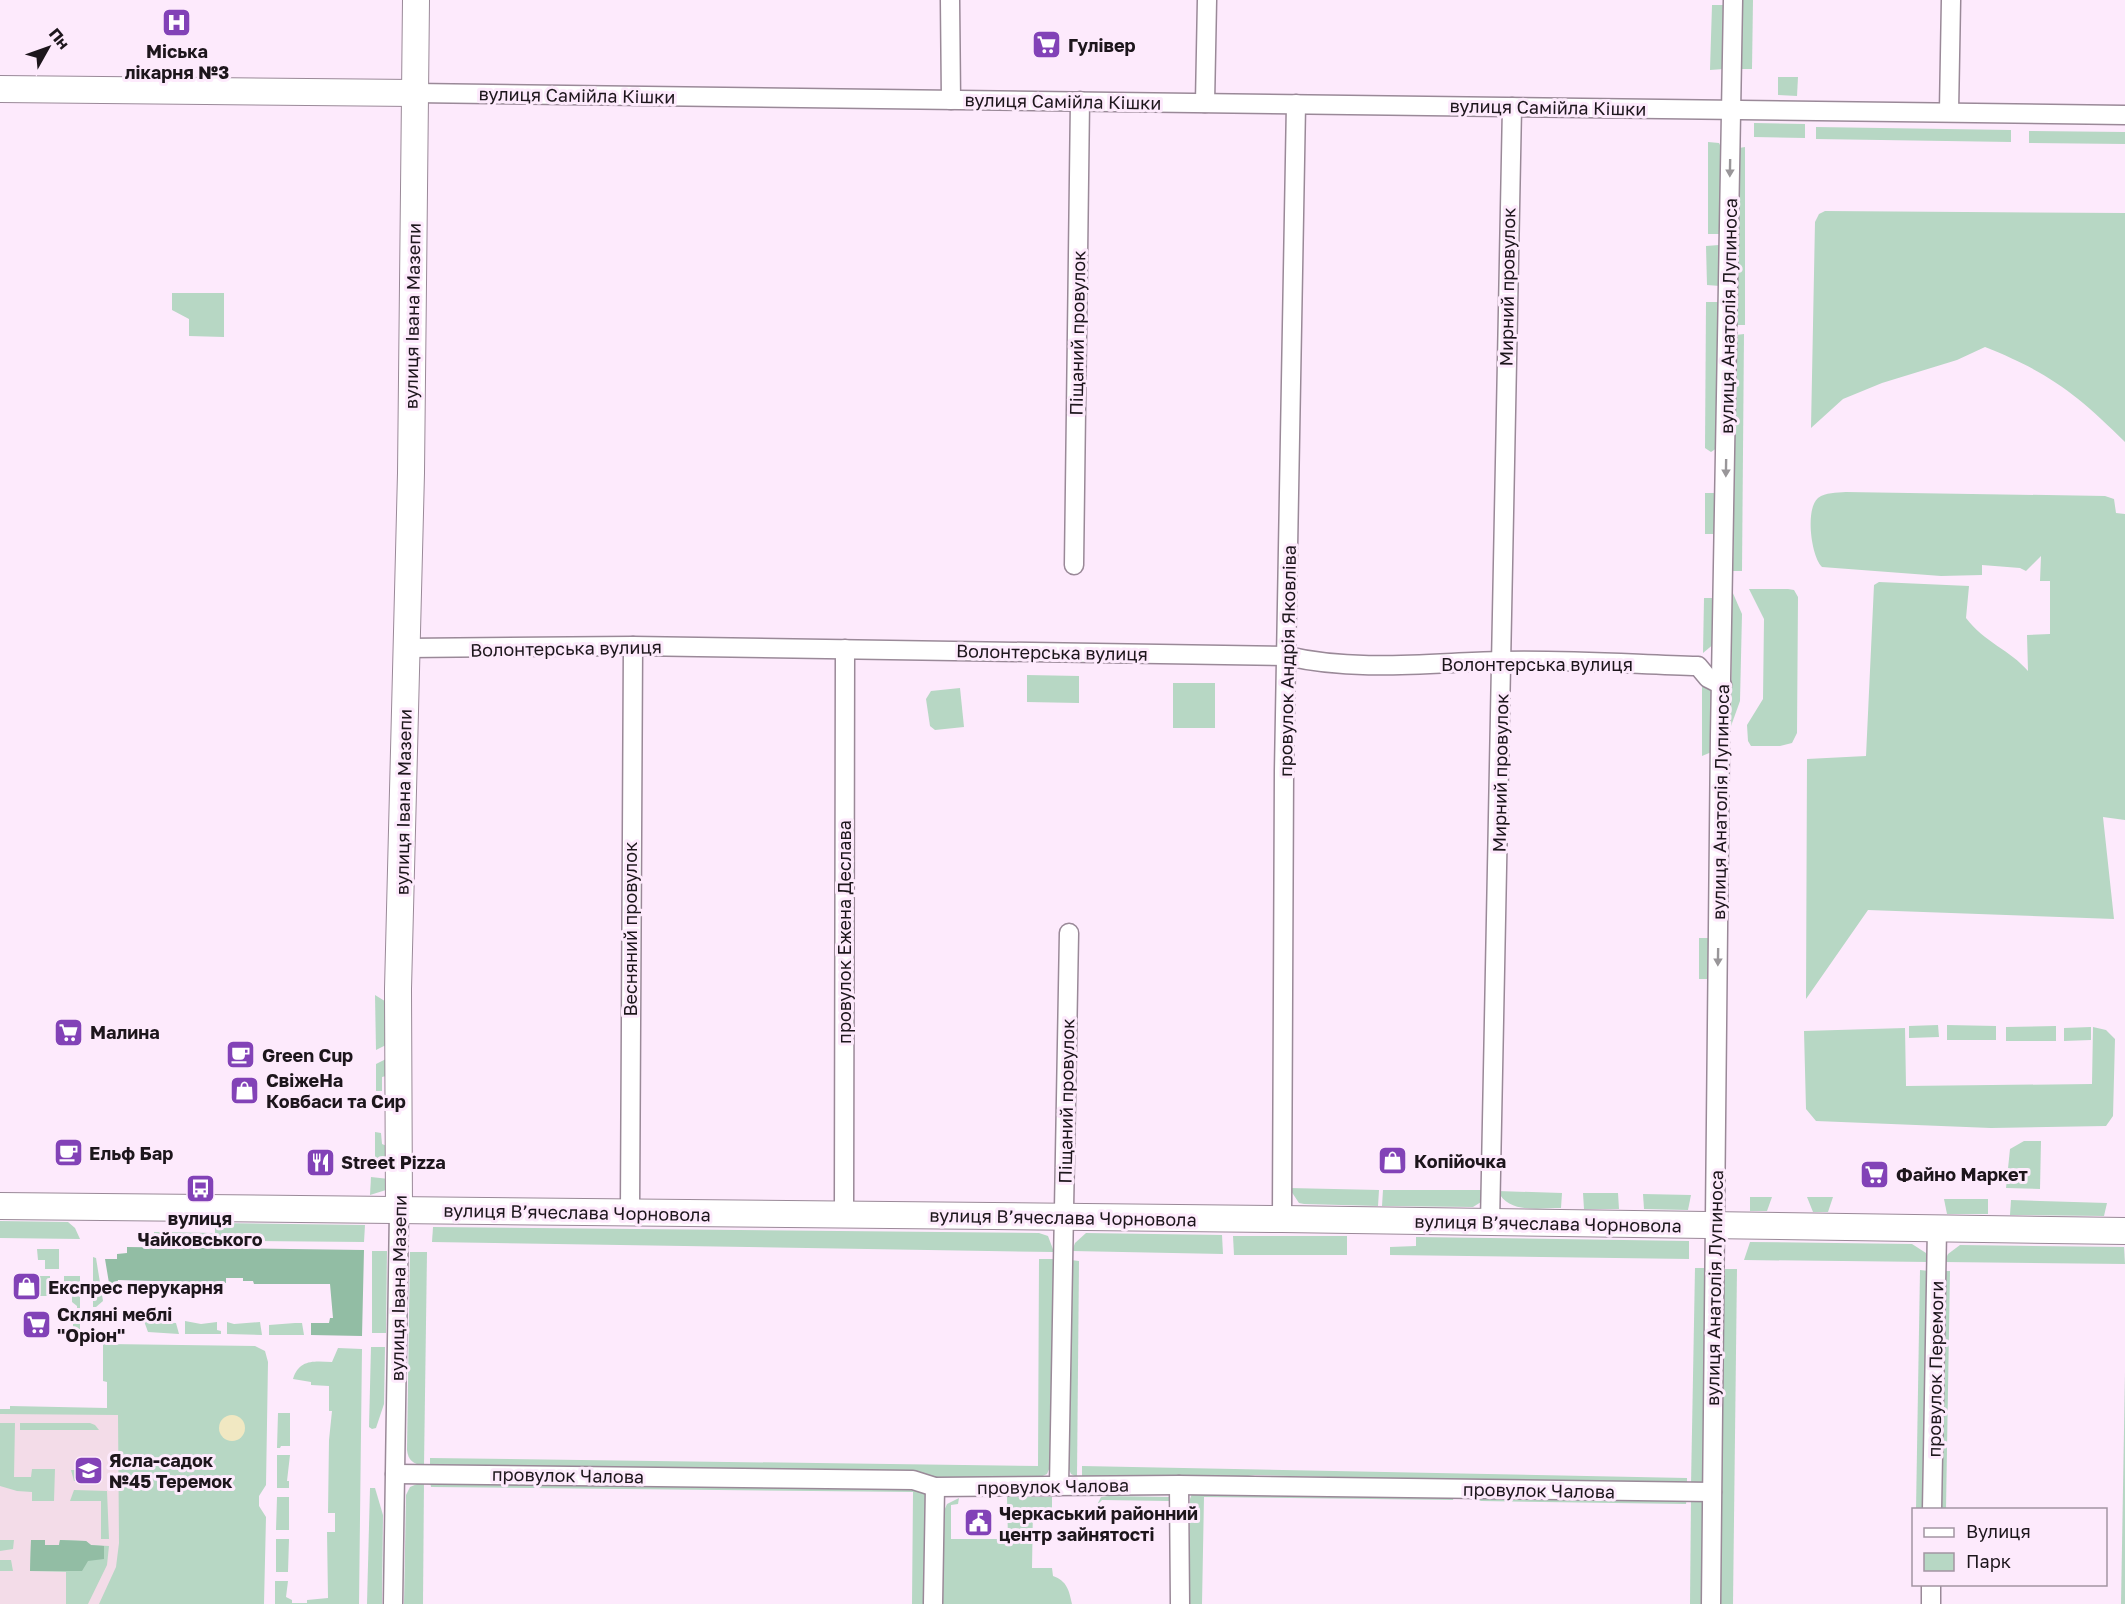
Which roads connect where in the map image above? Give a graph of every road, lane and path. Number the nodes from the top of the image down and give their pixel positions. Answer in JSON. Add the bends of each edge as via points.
{"nodes":[{"id":1,"x":416,"y":0,"type":"edge"},
{"id":2,"x":950,"y":0,"type":"edge"},
{"id":3,"x":1207,"y":0,"type":"edge"},
{"id":4,"x":1733,"y":0,"type":"edge"},
{"id":5,"x":1952,"y":0,"type":"edge"},
{"id":6,"x":0,"y":89,"type":"edge"},
{"id":7,"x":414,"y":93,"type":"junction"},
{"id":8,"x":951,"y":100,"type":"junction"},
{"id":9,"x":1080,"y":101,"type":"junction"},
{"id":10,"x":1205,"y":103,"type":"junction"},
{"id":11,"x":1296,"y":104,"type":"junction"},
{"id":12,"x":1512,"y":107,"type":"junction"},
{"id":13,"x":1730,"y":110,"type":"junction"},
{"id":14,"x":1949,"y":111,"type":"junction"},
{"id":15,"x":2125,"y":115,"type":"edge"},
{"id":16,"x":1074,"y":564,"type":"dead end"},
{"id":17,"x":633,"y":646,"type":"junction"},
{"id":18,"x":1723,"y":646,"type":"junction"},
{"id":19,"x":406,"y":648,"type":"junction"},
{"id":20,"x":845,"y":650,"type":"junction"},
{"id":21,"x":1287,"y":656,"type":"junction"},
{"id":22,"x":1500,"y":661,"type":"junction"},
{"id":23,"x":1698,"y":666,"type":"junction"},
{"id":24,"x":1722,"y":685,"type":"junction"},
{"id":25,"x":1069,"y":933,"type":"dead end"},
{"id":26,"x":0,"y":1206,"type":"edge"},
{"id":27,"x":399,"y":1210,"type":"junction"},
{"id":28,"x":630,"y":1212,"type":"junction"},
{"id":29,"x":844,"y":1215,"type":"junction"},
{"id":30,"x":1064,"y":1216,"type":"junction"},
{"id":31,"x":1282,"y":1219,"type":"junction"},
{"id":32,"x":1490,"y":1223,"type":"junction"},
{"id":33,"x":1715,"y":1226,"type":"junction"},
{"id":34,"x":1937,"y":1229,"type":"junction"},
{"id":35,"x":2125,"y":1231,"type":"edge"},
{"id":36,"x":395,"y":1474,"type":"junction"},
{"id":37,"x":1179,"y":1485,"type":"junction"},
{"id":38,"x":1059,"y":1486,"type":"junction"},
{"id":39,"x":935,"y":1487,"type":"junction"},
{"id":40,"x":1712,"y":1492,"type":"junction"},
{"id":41,"x":1932,"y":1508,"type":"edge"},
{"id":42,"x":1931,"y":1586,"type":"edge"},
{"id":43,"x":393,"y":1604,"type":"edge"},
{"id":44,"x":933,"y":1604,"type":"edge"},
{"id":45,"x":1179,"y":1604,"type":"edge"},
{"id":46,"x":1711,"y":1604,"type":"edge"},
{"id":47,"x":1931,"y":1604,"type":"edge"}],
"edges":[{"from":1,"to":7,"type":"main road","name":"вулиця Івана Мазепи"},
{"from":2,"to":8,"type":"street"},
{"from":3,"to":10,"type":"street"},
{"from":4,"to":13,"type":"street","name":"вулиця Анатолія Лупиноса"},
{"from":5,"to":14,"type":"street"},
{"from":6,"to":7,"type":"main road","name":"вулиця Самійла Кішки"},
{"from":7,"to":8,"type":"street","name":"вулиця Самійла Кішки"},
{"from":7,"to":19,"type":"main road","name":"вулиця Івана Мазепи"},
{"from":8,"to":9,"type":"street","name":"вулиця Самійла Кішки"},
{"from":9,"to":10,"type":"street","name":"вулиця Самійла Кішки"},
{"from":9,"to":16,"type":"street","name":"Піщаний провулок"},
{"from":10,"to":11,"type":"street","name":"вулиця Самійла Кішки"},
{"from":11,"to":12,"type":"street","name":"вулиця Самійла Кішки"},
{"from":11,"to":21,"type":"street","name":"провулок Андрія Яковліва"},
{"from":12,"to":13,"type":"street","name":"вулиця Самійла Кішки"},
{"from":12,"to":22,"type":"street","name":"Мирний провулок"},
{"from":13,"to":14,"type":"street","name":"вулиця Самійла Кішки"},
{"from":13,"to":18,"type":"street","name":"вулиця Анатолія Лупиноса","one_way":true},
{"from":14,"to":15,"type":"street","name":"вулиця Самійла Кішки"},
{"from":17,"to":19,"type":"street","name":"Волонтерська вулиця"},
{"from":17,"to":20,"type":"street","name":"Волонтерська вулиця"},
{"from":17,"to":28,"type":"street","name":"Весняний провулок"},
{"from":18,"to":23,"type":"street"},
{"from":18,"to":24,"type":"street","name":"вулиця Анатолія Лупиноса"},
{"from":19,"to":27,"type":"main road","name":"вулиця Івана Мазепи","via":[[398,989]]},
{"from":20,"to":21,"type":"street","name":"Волонтерська вулиця"},
{"from":20,"to":29,"type":"street","name":"провулок Ежена Деслава"},
{"from":21,"to":22,"type":"street","name":"Волонтерська вулиця","via":[[1385,665]]},
{"from":21,"to":31,"type":"street","name":"провулок Андрія Яковліва"},
{"from":22,"to":23,"type":"street","name":"Волонтерська вулиця"},
{"from":22,"to":32,"type":"street","name":"Мирний провулок"},
{"from":23,"to":24,"type":"street","via":[[1708,678]]},
{"from":24,"to":33,"type":"street","name":"вулиця Анатолія Лупиноса","one_way":true},
{"from":25,"to":30,"type":"street","name":"Піщаний провулок"},
{"from":26,"to":27,"type":"main road","name":"вулиця Вʼячеслава Чорновола"},
{"from":27,"to":28,"type":"main road","name":"вулиця Вʼячеслава Чорновола"},
{"from":27,"to":36,"type":"street","name":"вулиця Івана Мазепи"},
{"from":28,"to":29,"type":"main road","name":"вулиця Вʼячеслава Чорновола"},
{"from":29,"to":30,"type":"main road","name":"вулиця Вʼячеслава Чорновола"},
{"from":30,"to":31,"type":"main road","name":"вулиця Вʼячеслава Чорновола"},
{"from":30,"to":38,"type":"street","name":"Піщаний провулок"},
{"from":31,"to":32,"type":"main road","name":"вулиця Вʼячеслава Чорновола"},
{"from":32,"to":33,"type":"main road","name":"вулиця Вʼячеслава Чорновола"},
{"from":33,"to":34,"type":"main road","name":"вулиця Вʼячеслава Чорновола"},
{"from":33,"to":40,"type":"street","name":"вулиця Анатолія Лупиноса"},
{"from":34,"to":35,"type":"main road","name":"вулиця Вʼячеслава Чорновола"},
{"from":34,"to":41,"type":"street","name":"провулок Перемоги"},
{"from":36,"to":39,"type":"street","name":"провулок Чалова","via":[[913,1480]]},
{"from":36,"to":43,"type":"street","name":"вулиця Івана Мазепи"},
{"from":37,"to":38,"type":"street","name":"провулок Чалова"},
{"from":37,"to":40,"type":"street","name":"провулок Чалова"},
{"from":37,"to":45,"type":"street"},
{"from":38,"to":39,"type":"street","name":"провулок Чалова"},
{"from":39,"to":44,"type":"street"},
{"from":40,"to":46,"type":"street","name":"вулиця Анатолія Лупиноса"},
{"from":42,"to":47,"type":"street"}]}
